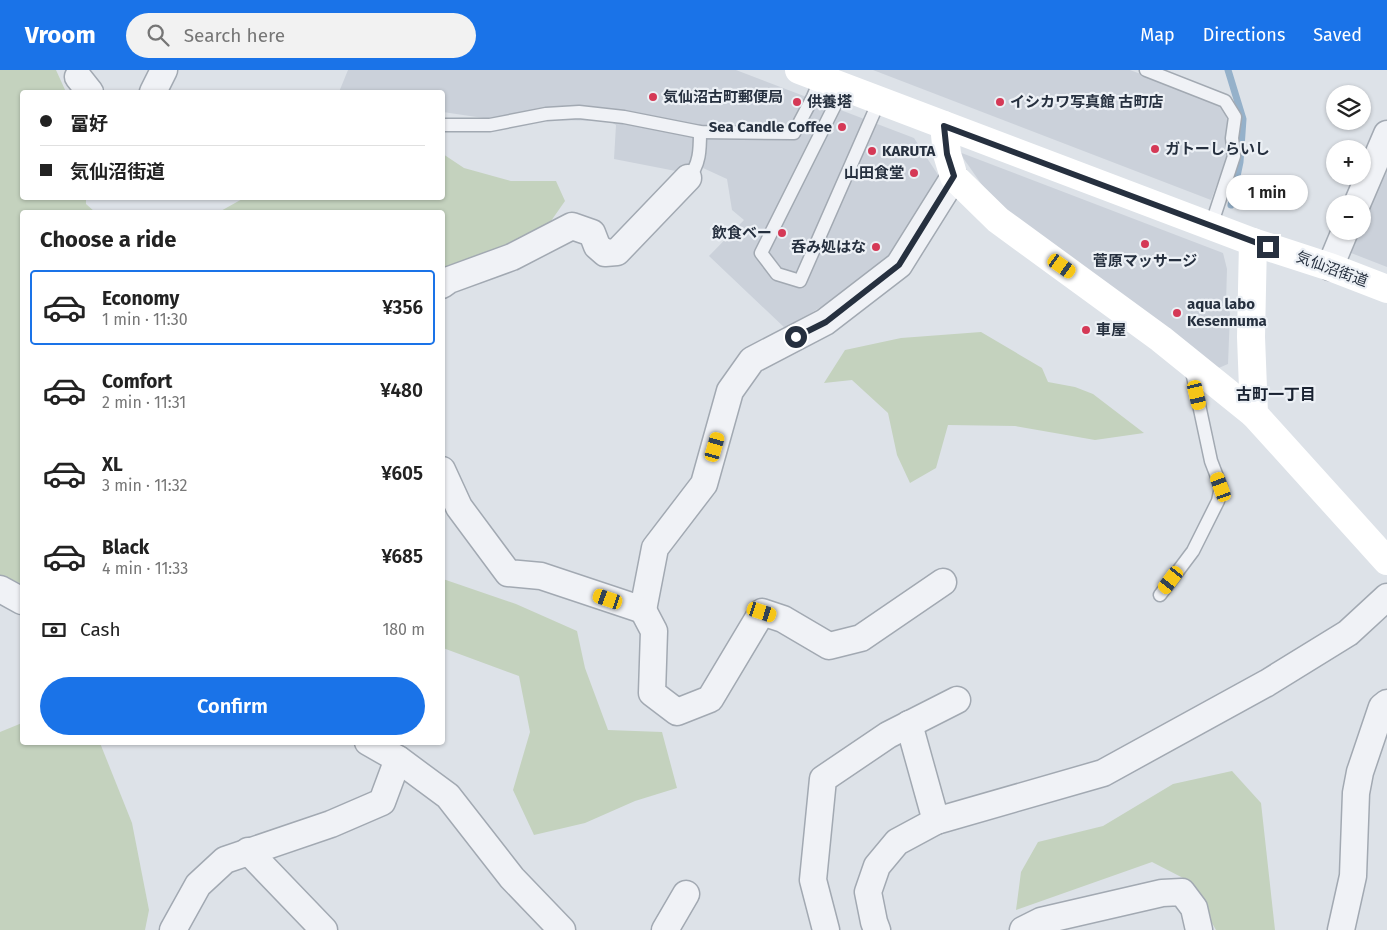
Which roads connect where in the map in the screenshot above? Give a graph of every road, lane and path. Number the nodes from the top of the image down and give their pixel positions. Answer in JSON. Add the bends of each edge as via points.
{"nodes":[{"id":1,"x":164,"y":70,"type":"edge"},
{"id":2,"x":1146,"y":70,"type":"edge"},
{"id":3,"x":821,"y":78,"type":"edge"},
{"id":4,"x":154,"y":90,"type":"edge"},
{"id":5,"x":879,"y":100,"type":"junction"},
{"id":6,"x":445,"y":126,"type":"edge"},
{"id":7,"x":944,"y":126,"type":"junction"},
{"id":8,"x":700,"y":132,"type":"junction"},
{"id":9,"x":1387,"y":134,"type":"edge"},
{"id":10,"x":954,"y":176,"type":"junction"},
{"id":11,"x":688,"y":178,"type":"joint"},
{"id":12,"x":1361,"y":195,"type":"edge"},
{"id":13,"x":1211,"y":226,"type":"junction"},
{"id":14,"x":1341,"y":240,"type":"edge"},
{"id":15,"x":1253,"y":242,"type":"junction"},
{"id":16,"x":1330,"y":267,"type":"junction"},
{"id":17,"x":445,"y":283,"type":"edge"},
{"id":18,"x":1387,"y":289,"type":"edge"},
{"id":19,"x":1189,"y":362,"type":"junction"},
{"id":20,"x":1254,"y":414,"type":"junction"},
{"id":21,"x":445,"y":477,"type":"edge"},
{"id":22,"x":1387,"y":561,"type":"edge"},
{"id":23,"x":943,"y":582,"type":"dead end"},
{"id":24,"x":0,"y":589,"type":"edge"},
{"id":25,"x":1160,"y":595,"type":"dead end"},
{"id":26,"x":1387,"y":597,"type":"edge"},
{"id":27,"x":20,"y":601,"type":"edge"},
{"id":28,"x":642,"y":610,"type":"junction"},
{"id":29,"x":957,"y":700,"type":"dead end"},
{"id":30,"x":1385,"y":707,"type":"edge"},
{"id":31,"x":909,"y":724,"type":"junction"},
{"id":32,"x":373,"y":745,"type":"edge"},
{"id":33,"x":398,"y":759,"type":"junction"},
{"id":34,"x":936,"y":820,"type":"junction"},
{"id":35,"x":248,"y":851,"type":"junction"},
{"id":36,"x":686,"y":894,"type":"dead end"},
{"id":37,"x":173,"y":930,"type":"edge"},
{"id":38,"x":324,"y":930,"type":"edge"},
{"id":39,"x":562,"y":930,"type":"edge"},
{"id":40,"x":665,"y":930,"type":"edge"},
{"id":41,"x":826,"y":930,"type":"edge"},
{"id":42,"x":877,"y":930,"type":"edge"},
{"id":43,"x":1023,"y":930,"type":"edge"},
{"id":44,"x":1199,"y":930,"type":"edge"},
{"id":45,"x":1341,"y":930,"type":"edge"}],
"edges":[{"from":1,"to":4,"type":"street"},
{"from":2,"to":13,"type":"lane","via":[[1225,101],[1235,117],[1234,156]]},
{"from":3,"to":5,"type":"street","name":"気仙沼街道"},
{"from":3,"to":5,"type":"lane","via":[[761,253],[776,274],[800,281]]},
{"from":3,"to":8,"type":"lane","via":[[794,132]]},
{"from":5,"to":7,"type":"street","name":"気仙沼街道"},
{"from":6,"to":8,"type":"lane","via":[[490,126],[578,112],[624,117]]},
{"from":7,"to":10,"type":"street","via":[[947,154]]},
{"from":7,"to":13,"type":"street","name":"気仙沼街道"},
{"from":8,"to":11,"type":"lane","via":[[699,159]]},
{"from":9,"to":12,"type":"street"},
{"from":10,"to":19,"type":"street","via":[[998,220]]},
{"from":10,"to":28,"type":"street","via":[[899,265],[826,322],[752,360],[730,391],[704,484],[656,548]]},
{"from":11,"to":17,"type":"street","via":[[617,252],[605,253],[597,246],[592,233],[572,226],[512,257]]},
{"from":13,"to":15,"type":"street","name":"気仙沼街道"},
{"from":14,"to":16,"type":"street"},
{"from":15,"to":16,"type":"street","name":"気仙沼街道"},
{"from":15,"to":20,"type":"street","via":[[1251,337]]},
{"from":16,"to":18,"type":"street","name":"気仙沼街道"},
{"from":19,"to":20,"type":"street"},
{"from":19,"to":25,"type":"lane","via":[[1212,462],[1221,487],[1218,501],[1193,551]]},
{"from":20,"to":22,"type":"street"},
{"from":21,"to":28,"type":"street","via":[[459,507],[508,573],[541,576]]},
{"from":23,"to":28,"type":"street","via":[[861,638],[829,646],[783,619],[762,612],[710,699],[677,712],[652,692],[654,631]]},
{"from":24,"to":27,"type":"street"},
{"from":26,"to":34,"type":"street","via":[[1348,633],[1267,683],[1103,774]]},
{"from":29,"to":31,"type":"street"},
{"from":30,"to":45,"type":"street","via":[[1360,772],[1356,793],[1353,876]]},
{"from":31,"to":34,"type":"street"},
{"from":31,"to":41,"type":"street","via":[[823,779],[813,880]]},
{"from":32,"to":33,"type":"street"},
{"from":33,"to":35,"type":"street","via":[[382,802],[331,824]]},
{"from":33,"to":39,"type":"street","via":[[448,796],[512,878]]},
{"from":34,"to":42,"type":"street","via":[[897,842],[877,866],[868,892]]},
{"from":35,"to":37,"type":"street","via":[[225,860],[198,885]]},
{"from":35,"to":38,"type":"street"},
{"from":36,"to":40,"type":"street"},
{"from":43,"to":44,"type":"street","via":[[1041,921],[1162,893],[1182,892],[1194,908]]}]}
